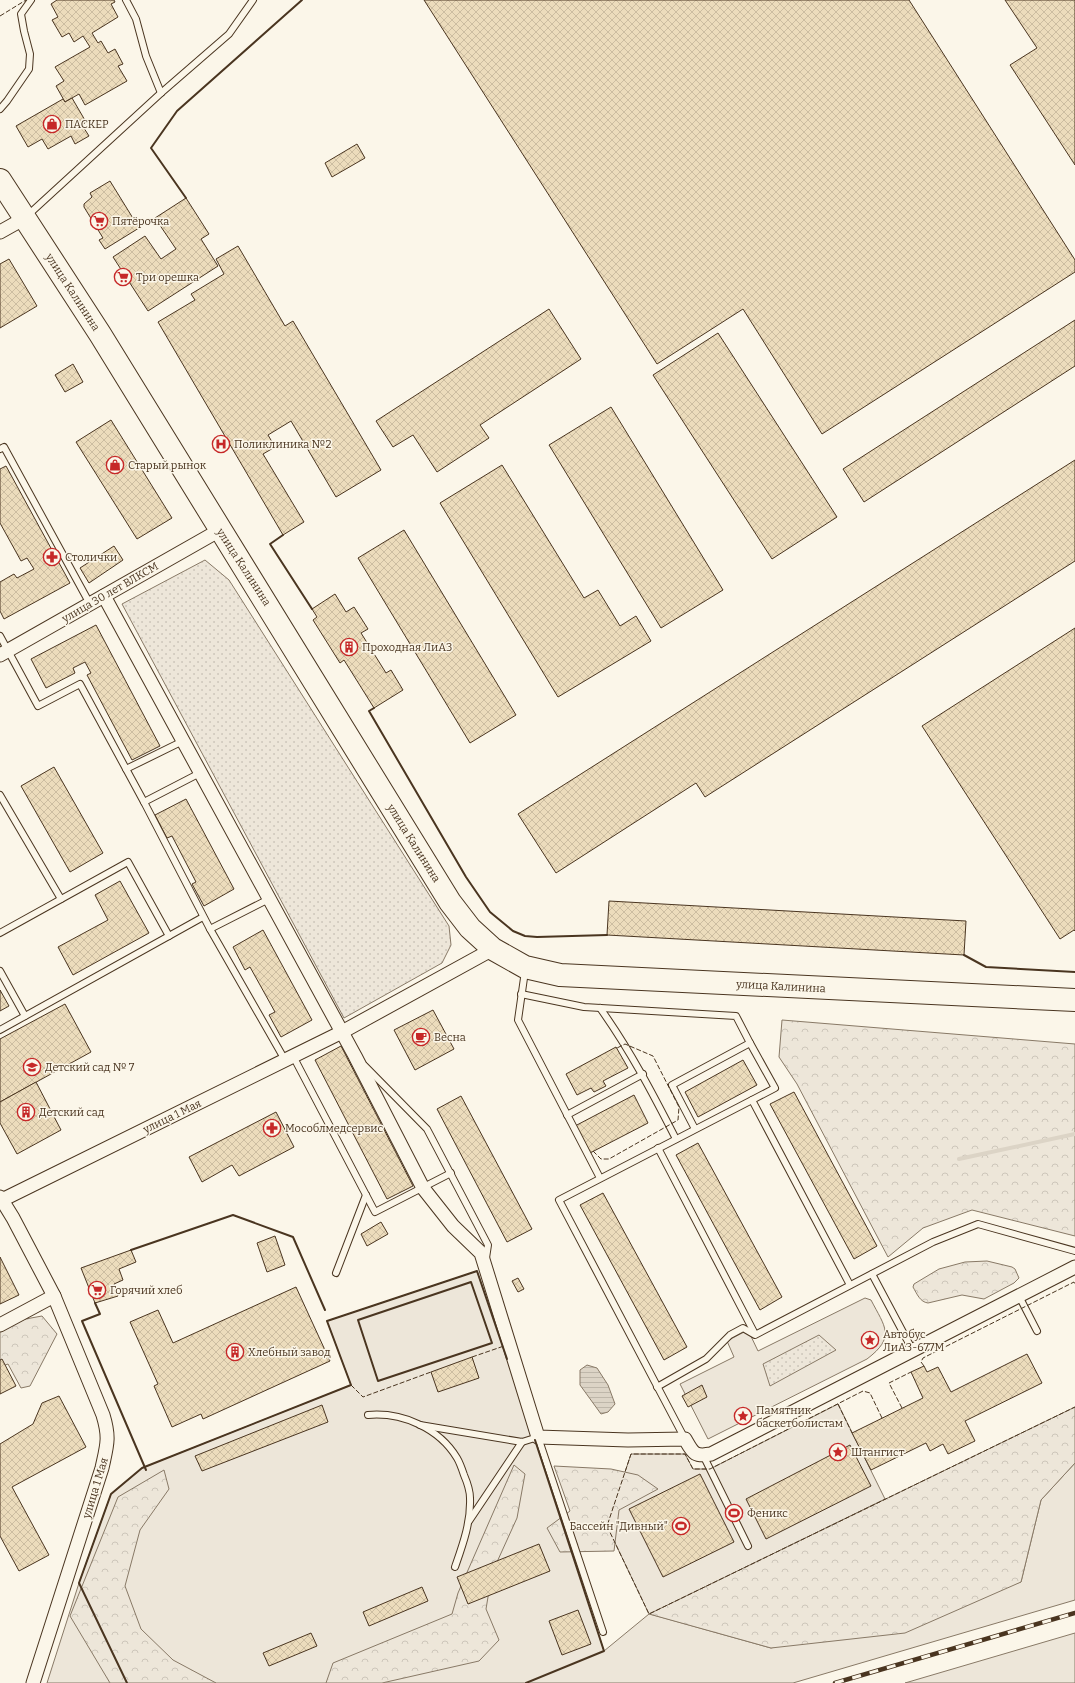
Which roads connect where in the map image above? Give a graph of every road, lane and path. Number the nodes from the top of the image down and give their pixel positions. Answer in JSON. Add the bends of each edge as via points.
{"nodes":[{"id":1,"x":31,"y":0,"type":"edge"},
{"id":2,"x":126,"y":0,"type":"edge"},
{"id":3,"x":253,"y":0,"type":"edge"},
{"id":4,"x":161,"y":92,"type":"junction"},
{"id":5,"x":0,"y":109,"type":"edge"},
{"id":6,"x":0,"y":180,"type":"edge"},
{"id":7,"x":25,"y":218,"type":"junction"},
{"id":8,"x":0,"y":232,"type":"edge"},
{"id":9,"x":0,"y":449,"type":"edge"},
{"id":10,"x":220,"y":530,"type":"junction"},
{"id":11,"x":104,"y":596,"type":"junction"},
{"id":12,"x":90,"y":604,"type":"junction"},
{"id":13,"x":0,"y":636,"type":"edge"},
{"id":14,"x":4,"y":653,"type":"edge"},
{"id":15,"x":183,"y":740,"type":"junction"},
{"id":16,"x":126,"y":769,"type":"junction"},
{"id":17,"x":200,"y":773,"type":"junction"},
{"id":18,"x":0,"y":794,"type":"edge"},
{"id":19,"x":144,"y":802,"type":"junction"},
{"id":20,"x":61,"y":899,"type":"junction"},
{"id":21,"x":269,"y":899,"type":"junction"},
{"id":22,"x":203,"y":917,"type":"junction"},
{"id":23,"x":210,"y":930,"type":"junction"},
{"id":24,"x":0,"y":933,"type":"edge"},
{"id":25,"x":169,"y":936,"type":"junction"},
{"id":26,"x":493,"y":949,"type":"junction"},
{"id":27,"x":525,"y":967,"type":"junction"},
{"id":28,"x":0,"y":971,"type":"edge"},
{"id":29,"x":521,"y":994,"type":"junction"},
{"id":30,"x":1075,"y":1000,"type":"edge"},
{"id":31,"x":600,"y":1008,"type":"junction"},
{"id":32,"x":24,"y":1016,"type":"junction"},
{"id":33,"x":0,"y":1030,"type":"edge"},
{"id":34,"x":342,"y":1032,"type":"junction"},
{"id":35,"x":750,"y":1043,"type":"junction"},
{"id":36,"x":355,"y":1056,"type":"junction"},
{"id":37,"x":289,"y":1058,"type":"junction"},
{"id":38,"x":643,"y":1074,"type":"junction"},
{"id":39,"x":752,"y":1100,"type":"junction"},
{"id":40,"x":567,"y":1115,"type":"junction"},
{"id":41,"x":695,"y":1129,"type":"junction"},
{"id":42,"x":676,"y":1139,"type":"junction"},
{"id":43,"x":658,"y":1148,"type":"junction"},
{"id":44,"x":451,"y":1173,"type":"junction"},
{"id":45,"x":600,"y":1178,"type":"junction"},
{"id":46,"x":423,"y":1188,"type":"junction"},
{"id":47,"x":366,"y":1195,"type":"junction"},
{"id":48,"x":1,"y":1199,"type":"edge"},
{"id":49,"x":1075,"y":1251,"type":"edge"},
{"id":50,"x":485,"y":1264,"type":"junction"},
{"id":51,"x":1075,"y":1267,"type":"edge"},
{"id":52,"x":336,"y":1273,"type":"dead end"},
{"id":53,"x":872,"y":1274,"type":"junction"},
{"id":54,"x":850,"y":1285,"type":"junction"},
{"id":55,"x":54,"y":1296,"type":"junction"},
{"id":56,"x":1019,"y":1296,"type":"junction"},
{"id":57,"x":0,"y":1325,"type":"edge"},
{"id":58,"x":1037,"y":1331,"type":"dead end"},
{"id":59,"x":755,"y":1335,"type":"junction"},
{"id":60,"x":913,"y":1351,"type":"junction"},
{"id":61,"x":657,"y":1387,"type":"junction"},
{"id":62,"x":368,"y":1415,"type":"dead end"},
{"id":63,"x":420,"y":1424,"type":"junction"},
{"id":64,"x":538,"y":1437,"type":"junction"},
{"id":65,"x":685,"y":1439,"type":"junction"},
{"id":66,"x":522,"y":1442,"type":"junction"},
{"id":67,"x":703,"y":1455,"type":"junction"},
{"id":68,"x":469,"y":1521,"type":"junction"},
{"id":69,"x":748,"y":1546,"type":"dead end"},
{"id":70,"x":455,"y":1567,"type":"dead end"},
{"id":71,"x":603,"y":1632,"type":"dead end"},
{"id":72,"x":33,"y":1683,"type":"edge"}],
"edges":[{"from":1,"to":5,"type":"lane","via":[[21,14],[30,54],[29,69]]},
{"from":2,"to":4,"type":"lane","via":[[136,19],[146,56]]},
{"from":3,"to":4,"type":"lane","via":[[228,34]]},
{"from":4,"to":7,"type":"lane"},
{"from":6,"to":7,"type":"highway","name":"улица Калинина"},
{"from":7,"to":8,"type":"street"},
{"from":7,"to":10,"type":"highway","name":"улица Калинина","via":[[100,334]]},
{"from":9,"to":12,"type":"lane","via":[[4,447]]},
{"from":10,"to":11,"type":"street","name":"улица 30 лет ВЛКСМ"},
{"from":10,"to":26,"type":"highway","name":"улица Калинина","via":[[450,902],[470,928]]},
{"from":11,"to":12,"type":"street","name":"улица 30 лет ВЛКСМ"},
{"from":11,"to":15,"type":"street"},
{"from":12,"to":14,"type":"street","name":"улица 30 лет ВЛКСМ"},
{"from":13,"to":14,"type":"lane"},
{"from":14,"to":16,"type":"lane","via":[[38,706],[80,684]]},
{"from":15,"to":16,"type":"lane"},
{"from":15,"to":17,"type":"street"},
{"from":16,"to":19,"type":"lane"},
{"from":17,"to":19,"type":"lane"},
{"from":17,"to":21,"type":"street"},
{"from":18,"to":20,"type":"lane"},
{"from":19,"to":22,"type":"lane"},
{"from":20,"to":24,"type":"lane"},
{"from":20,"to":25,"type":"lane","via":[[128,862]]},
{"from":21,"to":23,"type":"lane"},
{"from":21,"to":34,"type":"street"},
{"from":22,"to":23,"type":"lane"},
{"from":22,"to":25,"type":"lane"},
{"from":23,"to":37,"type":"lane"},
{"from":25,"to":32,"type":"lane"},
{"from":26,"to":27,"type":"highway","name":"улица Калинина"},
{"from":26,"to":34,"type":"street"},
{"from":27,"to":29,"type":"lane"},
{"from":27,"to":30,"type":"highway","name":"улица Калинина","via":[[560,975]]},
{"from":28,"to":32,"type":"lane"},
{"from":29,"to":31,"type":"lane"},
{"from":29,"to":40,"type":"lane","via":[[518,1020]]},
{"from":31,"to":35,"type":"lane","via":[[736,1016]]},
{"from":31,"to":38,"type":"lane"},
{"from":32,"to":33,"type":"lane"},
{"from":34,"to":36,"type":"street"},
{"from":34,"to":37,"type":"street","name":"улица 1 Мая"},
{"from":35,"to":39,"type":"lane","via":[[775,1088]]},
{"from":35,"to":41,"type":"lane","via":[[672,1085]]},
{"from":36,"to":44,"type":"lane","via":[[427,1129]]},
{"from":36,"to":46,"type":"street"},
{"from":37,"to":47,"type":"lane"},
{"from":37,"to":48,"type":"street","name":"улица 1 Мая"},
{"from":38,"to":40,"type":"lane"},
{"from":38,"to":42,"type":"lane"},
{"from":39,"to":41,"type":"lane"},
{"from":39,"to":54,"type":"lane"},
{"from":40,"to":45,"type":"lane"},
{"from":41,"to":42,"type":"lane"},
{"from":42,"to":43,"type":"lane"},
{"from":43,"to":45,"type":"lane"},
{"from":43,"to":59,"type":"lane"},
{"from":44,"to":46,"type":"lane"},
{"from":44,"to":50,"type":"lane","via":[[488,1245]]},
{"from":45,"to":61,"type":"lane","via":[[559,1200]]},
{"from":46,"to":47,"type":"lane","via":[[375,1212]]},
{"from":46,"to":50,"type":"street","via":[[454,1226],[481,1253]]},
{"from":47,"to":52,"type":"lane"},
{"from":48,"to":55,"type":"street","name":"улица 1 Мая"},
{"from":49,"to":53,"type":"lane","via":[[978,1224],[933,1242]]},
{"from":50,"to":64,"type":"street"},
{"from":51,"to":56,"type":"street"},
{"from":53,"to":54,"type":"lane"},
{"from":53,"to":60,"type":"lane"},
{"from":54,"to":59,"type":"lane"},
{"from":55,"to":57,"type":"street"},
{"from":55,"to":72,"type":"street","name":"улица 1 Мая","via":[[108,1432],[102,1468]]},
{"from":56,"to":58,"type":"lane"},
{"from":56,"to":60,"type":"street"},
{"from":59,"to":61,"type":"lane","via":[[743,1328],[730,1334],[706,1359]]},
{"from":60,"to":67,"type":"street","via":[[721,1449]]},
{"from":61,"to":65,"type":"lane"},
{"from":62,"to":63,"type":"lane","via":[[399,1416]]},
{"from":63,"to":66,"type":"lane"},
{"from":63,"to":68,"type":"lane","via":[[442,1440],[458,1458],[470,1497]]},
{"from":64,"to":65,"type":"street"},
{"from":64,"to":66,"type":"lane"},
{"from":64,"to":71,"type":"lane"},
{"from":65,"to":67,"type":"street","via":[[692,1451],[697,1455]]},
{"from":66,"to":68,"type":"lane"},
{"from":67,"to":69,"type":"lane"},
{"from":68,"to":70,"type":"lane"}]}
